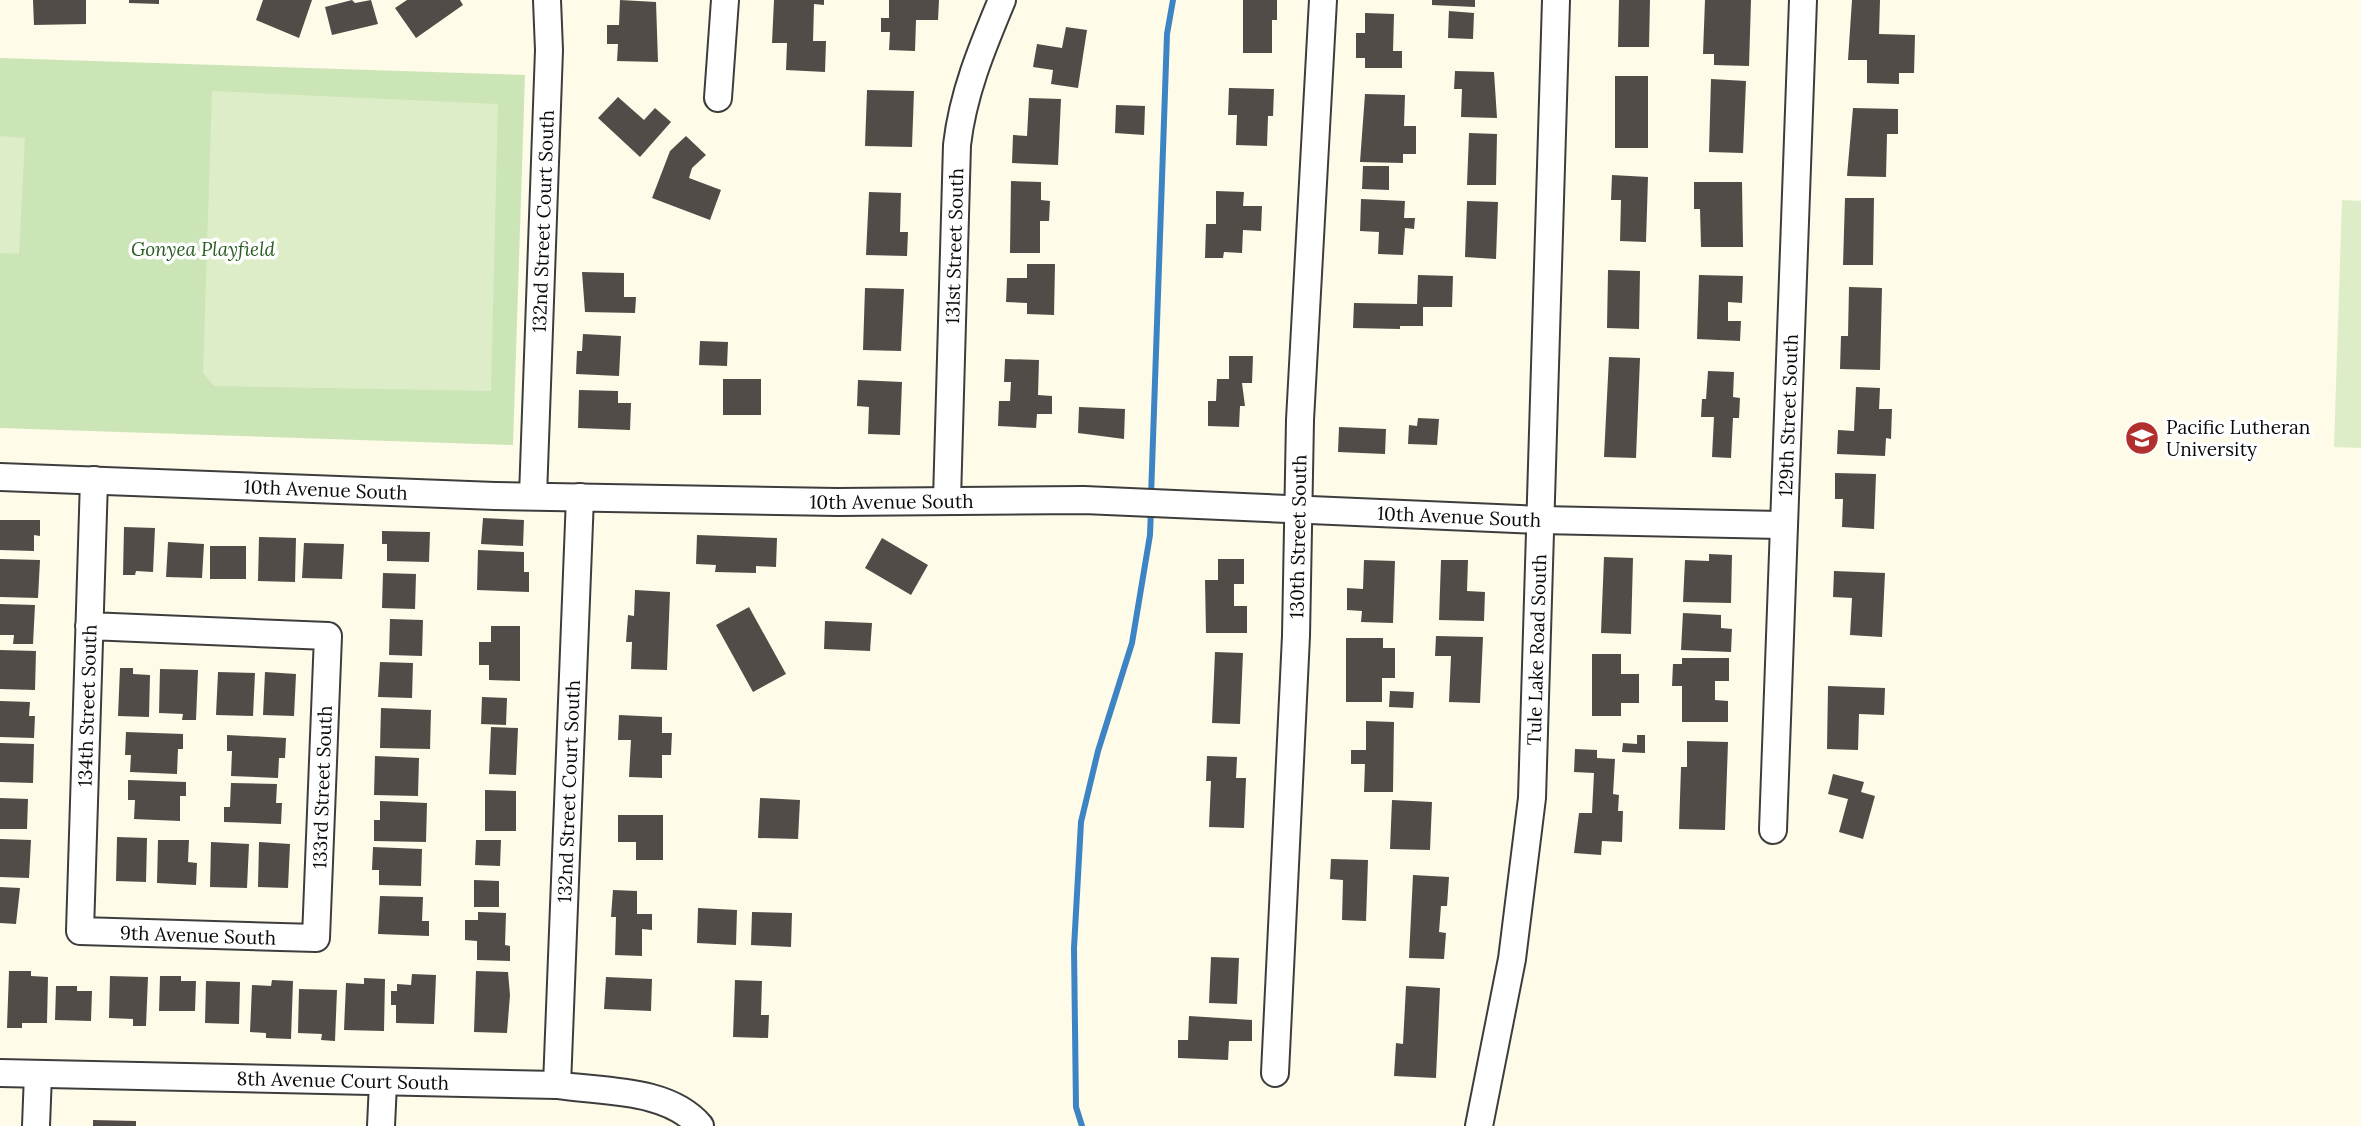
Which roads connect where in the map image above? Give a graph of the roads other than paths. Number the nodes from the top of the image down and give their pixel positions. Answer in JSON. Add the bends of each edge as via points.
{"nodes":[{"id":1,"x":547,"y":0,"type":"edge"},
{"id":2,"x":725,"y":0,"type":"edge"},
{"id":3,"x":1002,"y":0,"type":"edge"},
{"id":4,"x":1322,"y":0,"type":"edge"},
{"id":5,"x":1556,"y":0,"type":"edge"},
{"id":6,"x":1803,"y":0,"type":"edge"},
{"id":7,"x":718,"y":98,"type":"dead end"},
{"id":8,"x":0,"y":477,"type":"edge"},
{"id":9,"x":94,"y":480,"type":"junction"},
{"id":10,"x":533,"y":496,"type":"junction"},
{"id":11,"x":580,"y":497,"type":"junction"},
{"id":12,"x":947,"y":500,"type":"junction"},
{"id":13,"x":1297,"y":510,"type":"junction"},
{"id":14,"x":1540,"y":520,"type":"junction"},
{"id":15,"x":1784,"y":525,"type":"junction"},
{"id":16,"x":89,"y":626,"type":"junction"},
{"id":17,"x":1773,"y":830,"type":"dead end"},
{"id":18,"x":80,"y":931,"type":"joint"},
{"id":19,"x":316,"y":938,"type":"joint"},
{"id":20,"x":0,"y":1073,"type":"edge"},
{"id":21,"x":1275,"y":1073,"type":"dead end"},
{"id":22,"x":38,"y":1074,"type":"junction"},
{"id":23,"x":383,"y":1083,"type":"junction"},
{"id":24,"x":557,"y":1085,"type":"junction"},
{"id":25,"x":691,"y":1119,"type":"edge"},
{"id":26,"x":36,"y":1126,"type":"edge"},
{"id":27,"x":381,"y":1126,"type":"edge"},
{"id":28,"x":1479,"y":1126,"type":"edge"}],
"edges":[{"from":1,"to":10,"type":"street","name":"132nd Street Court South"},
{"from":2,"to":7,"type":"street"},
{"from":3,"to":12,"type":"street","name":"131st Street South","via":[[970,77],[957,145]]},
{"from":4,"to":13,"type":"street","name":"130th Street South"},
{"from":5,"to":14,"type":"street","name":"Tule Lake Road South"},
{"from":6,"to":15,"type":"street","name":"129th Street South"},
{"from":8,"to":9,"type":"street","name":"10th Avenue South"},
{"from":9,"to":10,"type":"street","name":"10th Avenue South"},
{"from":9,"to":16,"type":"street","name":"134th Street South"},
{"from":10,"to":11,"type":"street","name":"10th Avenue South"},
{"from":11,"to":12,"type":"street","name":"10th Avenue South"},
{"from":11,"to":24,"type":"street","name":"132nd Street Court South"},
{"from":12,"to":13,"type":"street","name":"10th Avenue South","via":[[1084,500]]},
{"from":13,"to":14,"type":"street","name":"10th Avenue South"},
{"from":13,"to":21,"type":"street","name":"130th Street South"},
{"from":14,"to":15,"type":"street","name":"10th Avenue South"},
{"from":14,"to":28,"type":"street","name":"Tule Lake Road South","via":[[1532,798],[1525,868]]},
{"from":15,"to":17,"type":"street","name":"129th Street South"},
{"from":16,"to":18,"type":"street","name":"134th Street South"},
{"from":16,"to":19,"type":"street","name":"133rd Street South","via":[[328,636]]},
{"from":18,"to":19,"type":"street","name":"9th Avenue South"},
{"from":20,"to":22,"type":"street","name":"8th Avenue Court South"},
{"from":22,"to":23,"type":"street","name":"8th Avenue Court South"},
{"from":22,"to":26,"type":"street"},
{"from":23,"to":24,"type":"street","name":"8th Avenue Court South"},
{"from":23,"to":27,"type":"street"},
{"from":24,"to":25,"type":"street","name":"8th Avenue Court South","via":[[651,1099]]}]}
